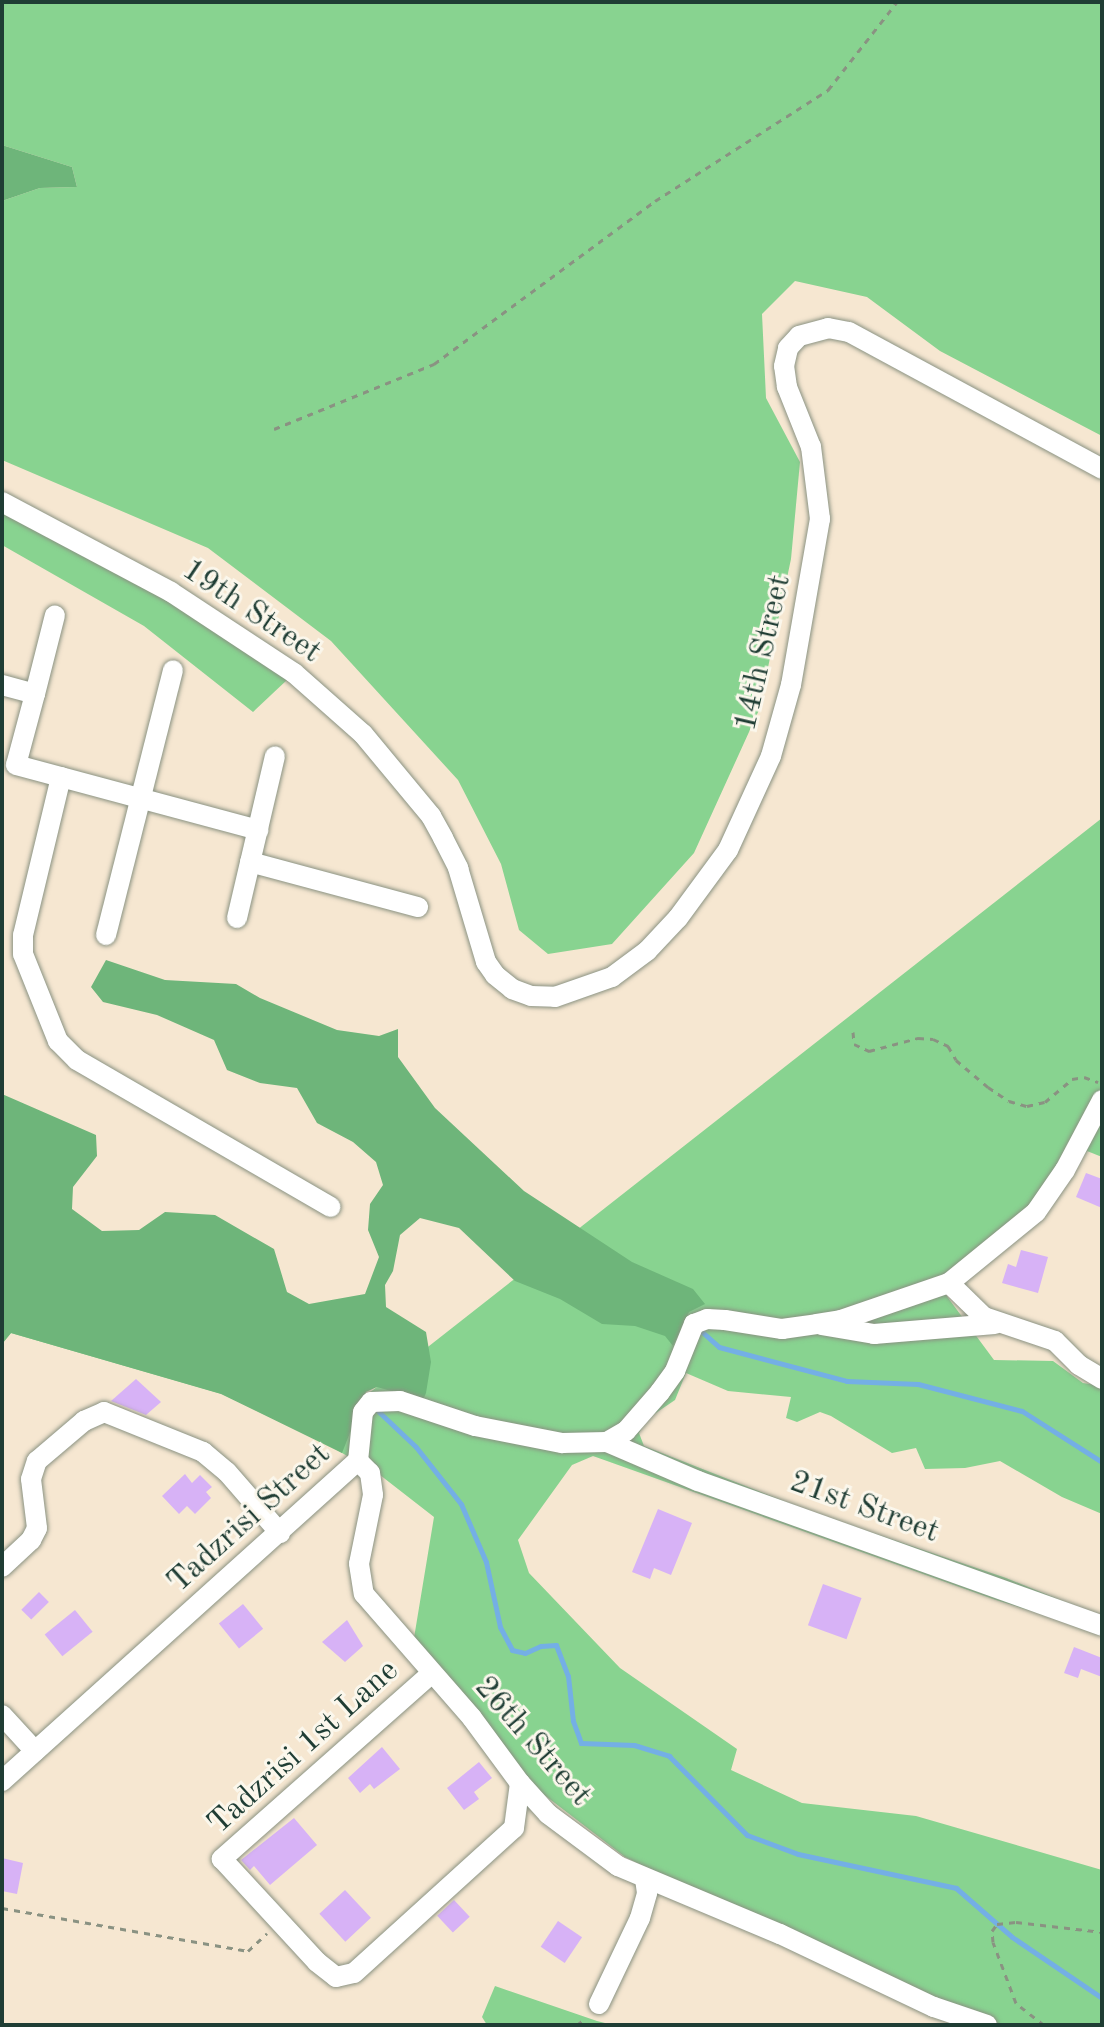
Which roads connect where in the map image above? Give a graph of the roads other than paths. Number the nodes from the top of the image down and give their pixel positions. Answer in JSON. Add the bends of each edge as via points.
{"nodes":[{"id":1,"x":1102,"y":469,"type":"edge"},
{"id":2,"x":2,"y":502,"type":"edge"},
{"id":3,"x":55,"y":615,"type":"dead end"},
{"id":4,"x":173,"y":670,"type":"dead end"},
{"id":5,"x":2,"y":685,"type":"edge"},
{"id":6,"x":35,"y":694,"type":"junction"},
{"id":7,"x":275,"y":756,"type":"dead end"},
{"id":8,"x":61,"y":777,"type":"junction"},
{"id":9,"x":141,"y":799,"type":"junction"},
{"id":10,"x":431,"y":816,"type":"joint"},
{"id":11,"x":258,"y":830,"type":"junction"},
{"id":12,"x":250,"y":862,"type":"junction"},
{"id":13,"x":418,"y":907,"type":"dead end"},
{"id":14,"x":237,"y":918,"type":"dead end"},
{"id":15,"x":106,"y":935,"type":"dead end"},
{"id":16,"x":1102,"y":1100,"type":"edge"},
{"id":17,"x":331,"y":1207,"type":"dead end"},
{"id":18,"x":949,"y":1283,"type":"junction"},
{"id":19,"x":817,"y":1324,"type":"junction"},
{"id":20,"x":999,"y":1324,"type":"junction"},
{"id":21,"x":1102,"y":1379,"type":"edge"},
{"id":22,"x":607,"y":1442,"type":"junction"},
{"id":23,"x":358,"y":1461,"type":"junction"},
{"id":24,"x":280,"y":1533,"type":"junction"},
{"id":25,"x":2,"y":1567,"type":"edge"},
{"id":26,"x":1102,"y":1626,"type":"edge"},
{"id":27,"x":432,"y":1673,"type":"junction"},
{"id":28,"x":2,"y":1715,"type":"edge"},
{"id":29,"x":35,"y":1751,"type":"junction"},
{"id":30,"x":3,"y":1780,"type":"edge"},
{"id":31,"x":520,"y":1783,"type":"junction"},
{"id":32,"x":645,"y":1878,"type":"junction"},
{"id":33,"x":599,"y":2004,"type":"dead end"},
{"id":34,"x":987,"y":2025,"type":"edge"}],
"edges":[{"from":1,"to":10,"type":"street","name":"14th Street","via":[[849,332],[828,328],[799,336],[788,348],[784,366],[817,479],[815,559],[791,685],[771,756],[728,850],[696,895],[647,951],[612,977],[555,997],[531,996],[512,989],[486,962],[458,868]]},
{"from":2,"to":10,"type":"street","name":"19th Street","via":[[171,592],[294,673],[363,734]]},
{"from":3,"to":6,"type":"street"},
{"from":4,"to":9,"type":"street"},
{"from":5,"to":6,"type":"street"},
{"from":6,"to":8,"type":"street","via":[[16,765]]},
{"from":7,"to":11,"type":"street"},
{"from":8,"to":9,"type":"street"},
{"from":8,"to":17,"type":"street","via":[[23,935],[23,954],[58,1041],[77,1060]]},
{"from":9,"to":11,"type":"street"},
{"from":9,"to":15,"type":"street"},
{"from":11,"to":12,"type":"street"},
{"from":12,"to":13,"type":"street"},
{"from":12,"to":14,"type":"street"},
{"from":16,"to":18,"type":"street","via":[[1036,1212]]},
{"from":18,"to":19,"type":"street"},
{"from":18,"to":20,"type":"street","via":[[971,1307]]},
{"from":19,"to":20,"type":"street","via":[[874,1334]]},
{"from":19,"to":22,"type":"street","via":[[782,1329],[707,1319],[694,1324],[675,1371],[660,1392],[626,1431]]},
{"from":20,"to":21,"type":"street","via":[[1055,1341]]},
{"from":22,"to":23,"type":"street","name":"Tadzrisi Street","via":[[562,1443],[511,1434],[383,1399],[371,1402],[363,1412]]},
{"from":22,"to":26,"type":"street","name":"21st Street","via":[[698,1481]]},
{"from":23,"to":24,"type":"street","name":"Tadzrisi Street"},
{"from":23,"to":27,"type":"street","name":"26th Street","via":[[370,1473],[373,1495],[359,1564],[364,1594]]},
{"from":24,"to":25,"type":"street","via":[[203,1452],[104,1412],[84,1421],[37,1461],[31,1479],[37,1528]]},
{"from":24,"to":29,"type":"street","name":"Tadzrisi Street"},
{"from":27,"to":31,"type":"street","name":"26th Street"},
{"from":27,"to":31,"type":"street","name":"Tadzrisi 1st Lane","via":[[222,1859],[336,1977],[354,1973],[514,1828]]},
{"from":28,"to":29,"type":"street"},
{"from":29,"to":30,"type":"street","name":"Tadzrisi Street"},
{"from":31,"to":32,"type":"street","name":"26th Street","via":[[576,1838]]},
{"from":32,"to":33,"type":"street","via":[[640,1918]]},
{"from":32,"to":34,"type":"street","name":"26th Street","via":[[934,2007]]}]}
